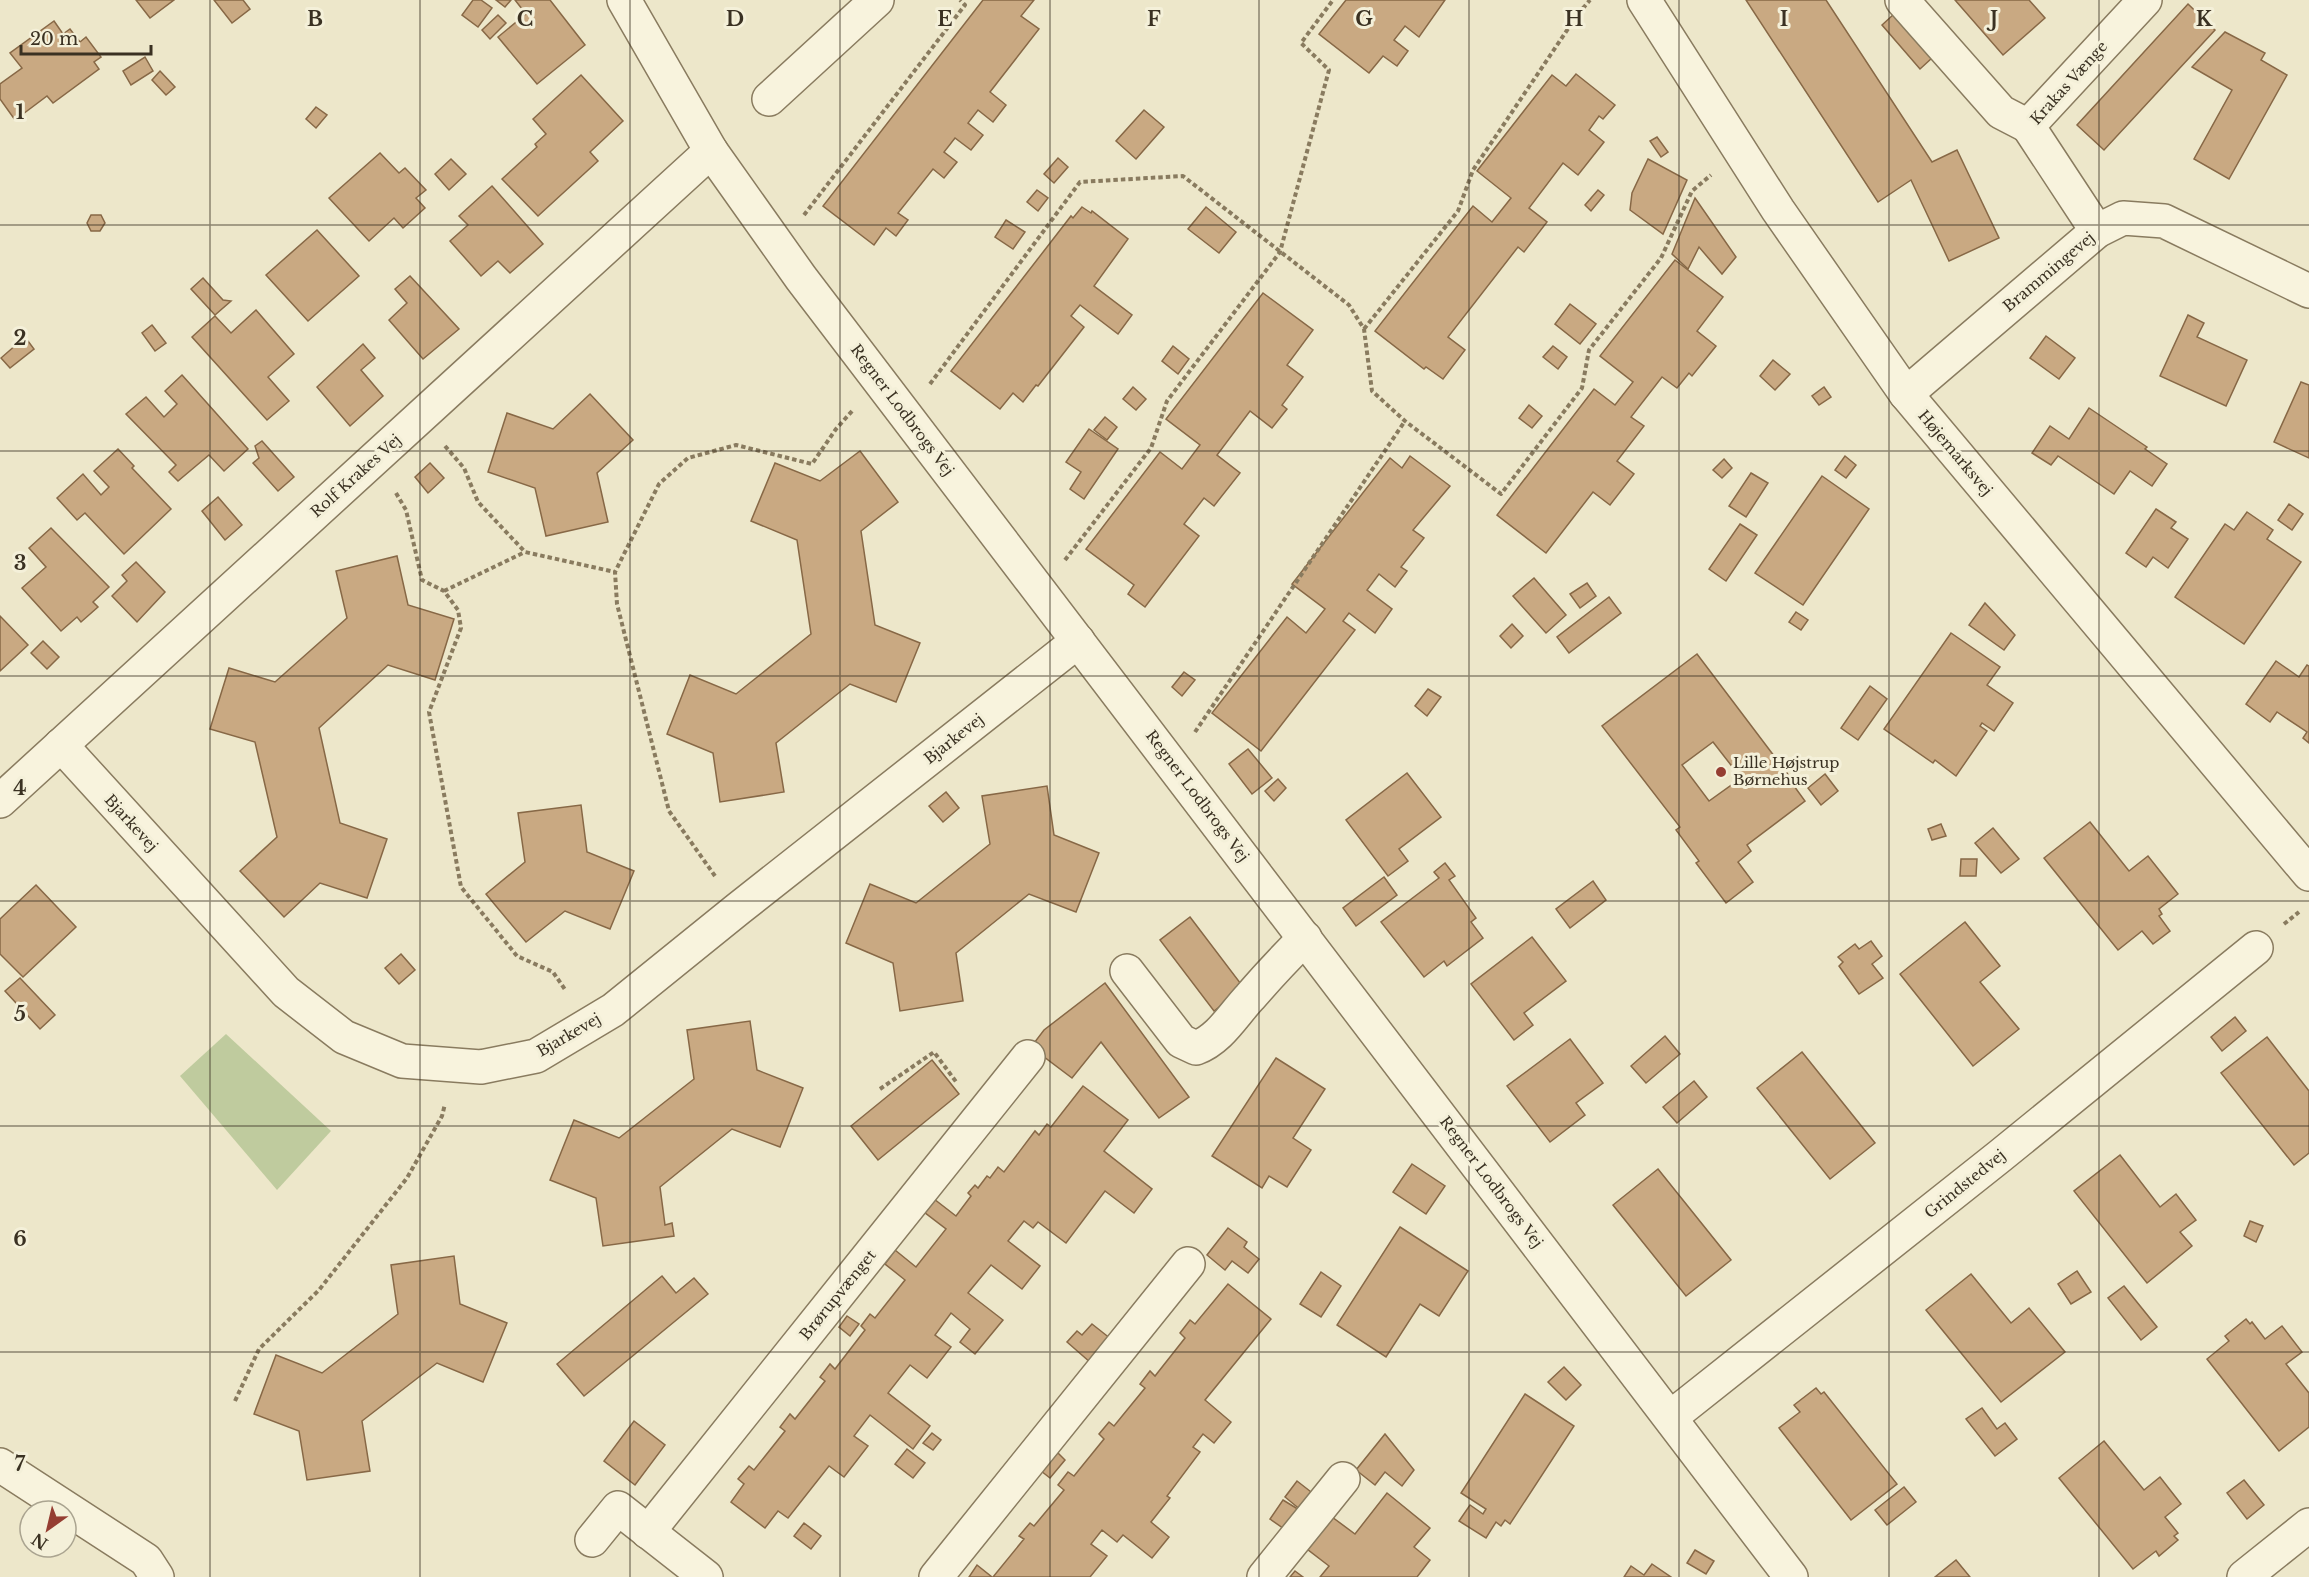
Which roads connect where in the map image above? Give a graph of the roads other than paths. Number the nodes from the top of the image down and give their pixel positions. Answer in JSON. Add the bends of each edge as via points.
{"nodes":[{"id":1,"x":624,"y":0,"type":"edge"},
{"id":2,"x":877,"y":0,"type":"edge"},
{"id":3,"x":1644,"y":0,"type":"edge"},
{"id":4,"x":1902,"y":0,"type":"edge"},
{"id":5,"x":2133,"y":4,"type":"edge"},
{"id":6,"x":769,"y":99,"type":"dead end"},
{"id":7,"x":2028,"y":126,"type":"junction"},
{"id":8,"x":711,"y":151,"type":"junction"},
{"id":9,"x":2097,"y":231,"type":"junction"},
{"id":10,"x":2309,"y":291,"type":"edge"},
{"id":11,"x":1906,"y":394,"type":"junction"},
{"id":12,"x":1078,"y":641,"type":"junction"},
{"id":13,"x":61,"y":745,"type":"junction"},
{"id":14,"x":0,"y":801,"type":"edge"},
{"id":15,"x":2309,"y":874,"type":"edge"},
{"id":16,"x":1305,"y":938,"type":"junction"},
{"id":17,"x":2256,"y":948,"type":"dead end"},
{"id":18,"x":1127,"y":970,"type":"dead end"},
{"id":19,"x":1028,"y":1057,"type":"dead end"},
{"id":20,"x":1188,"y":1264,"type":"dead end"},
{"id":21,"x":1671,"y":1417,"type":"junction"},
{"id":22,"x":0,"y":1465,"type":"edge"},
{"id":23,"x":1343,"y":1479,"type":"dead end"},
{"id":24,"x":2309,"y":1525,"type":"edge"},
{"id":25,"x":648,"y":1532,"type":"junction"},
{"id":26,"x":592,"y":1540,"type":"dead end"},
{"id":27,"x":157,"y":1577,"type":"edge"},
{"id":28,"x":706,"y":1577,"type":"edge"},
{"id":29,"x":936,"y":1577,"type":"edge"},
{"id":30,"x":1264,"y":1577,"type":"edge"},
{"id":31,"x":1791,"y":1577,"type":"edge"},
{"id":32,"x":2244,"y":1577,"type":"edge"}],
"edges":[{"from":1,"to":8,"type":"street","name":"Regner Lodbrogs Vej"},
{"from":2,"to":6,"type":"street"},
{"from":3,"to":11,"type":"street","name":"Højemarksvej","via":[[1778,210]]},
{"from":4,"to":7,"type":"street","via":[[2001,112]]},
{"from":5,"to":7,"type":"street","name":"Krakas Vænge"},
{"from":7,"to":9,"type":"street","name":"Krakas Vænge"},
{"from":8,"to":12,"type":"street","name":"Regner Lodbrogs Vej","via":[[773,239]]},
{"from":8,"to":13,"type":"street","name":"Rolf Krakes Vej"},
{"from":9,"to":10,"type":"street","name":"Brammingevej","via":[[2123,218],[2164,221]]},
{"from":9,"to":11,"type":"street","name":"Brammingevej"},
{"from":11,"to":15,"type":"street","name":"Højemarksvej"},
{"from":12,"to":13,"type":"street","name":"Bjarkevej","via":[[613,1010],[536,1056],[481,1067],[402,1061],[344,1037],[286,992]]},
{"from":12,"to":16,"type":"street","name":"Regner Lodbrogs Vej"},
{"from":13,"to":14,"type":"street","name":"Rolf Krakes Vej"},
{"from":16,"to":18,"type":"street","via":[[1222,1030],[1209,1043],[1196,1048],[1181,1041]]},
{"from":16,"to":21,"type":"street","name":"Regner Lodbrogs Vej"},
{"from":17,"to":21,"type":"street","name":"Grindstedvej"},
{"from":19,"to":25,"type":"street","name":"Brørupvænget"},
{"from":20,"to":29,"type":"street"},
{"from":21,"to":31,"type":"street","name":"Regner Lodbrogs Vej"},
{"from":22,"to":27,"type":"street","via":[[146,1560]]},
{"from":23,"to":30,"type":"street"},
{"from":24,"to":32,"type":"street"},
{"from":25,"to":26,"type":"street","via":[[618,1508]]},
{"from":25,"to":28,"type":"street"}]}
